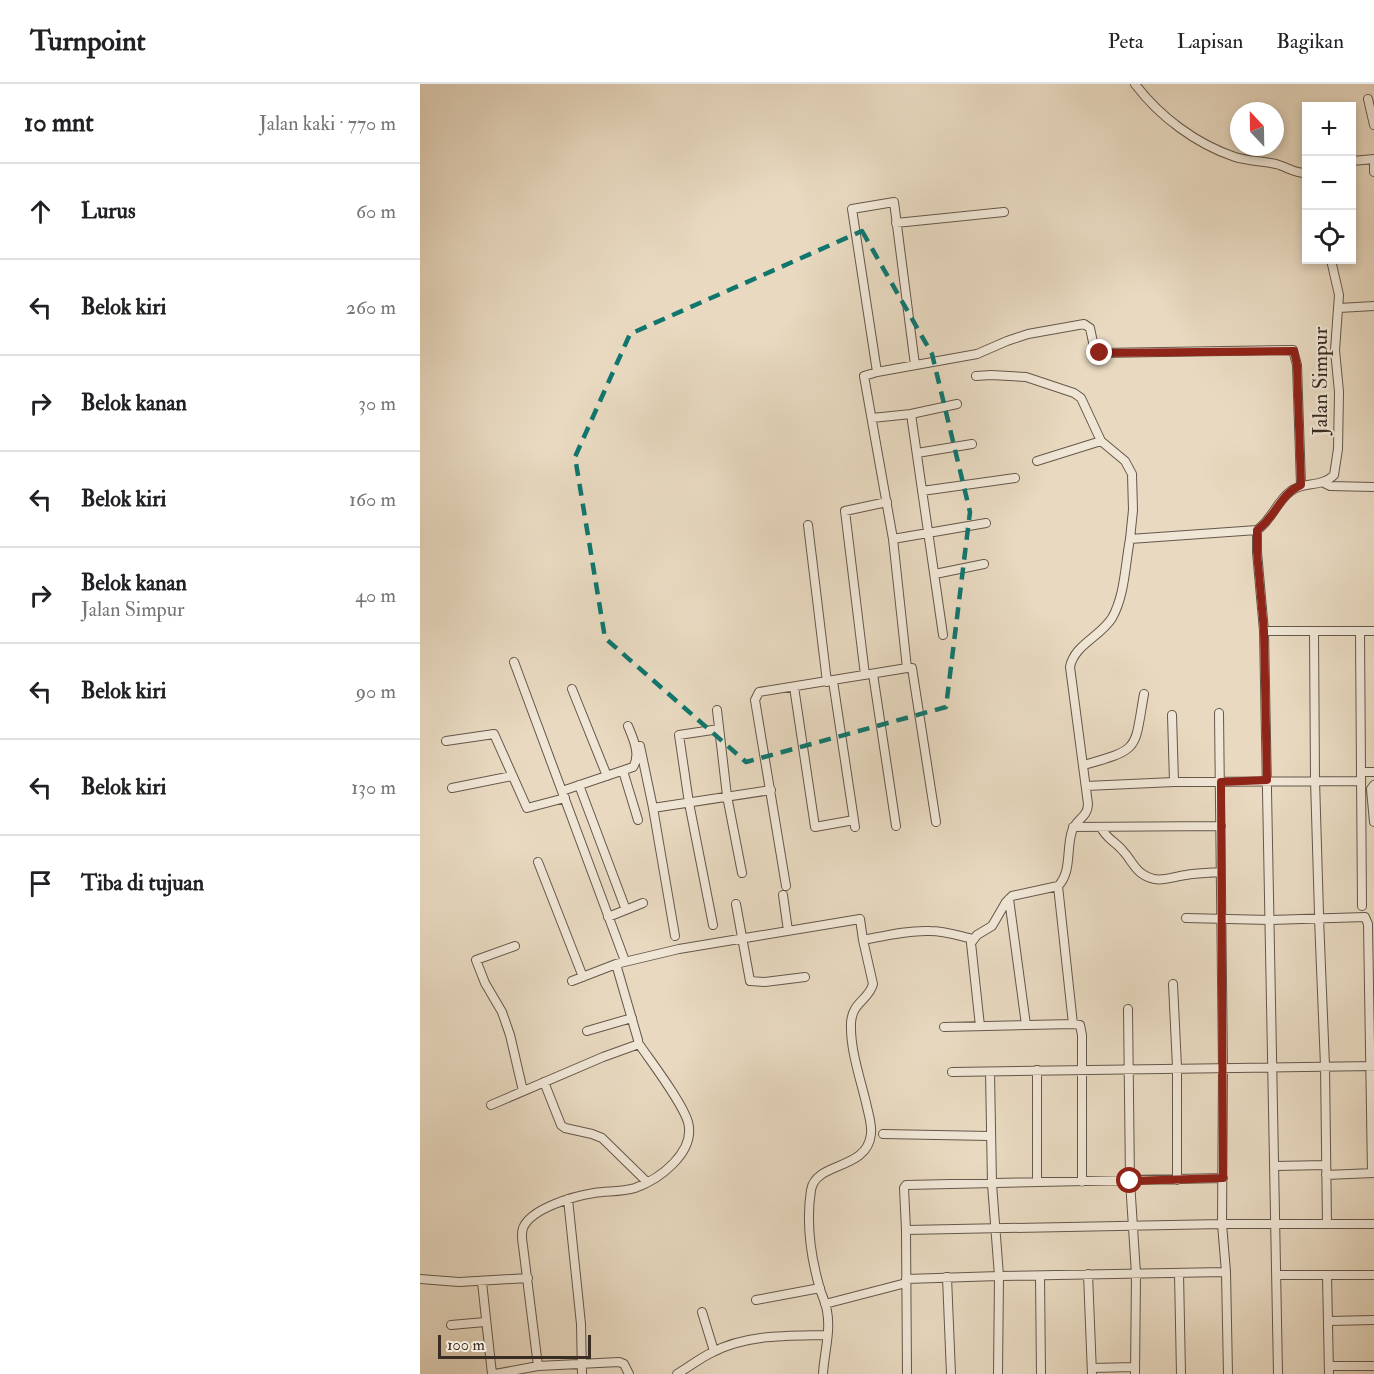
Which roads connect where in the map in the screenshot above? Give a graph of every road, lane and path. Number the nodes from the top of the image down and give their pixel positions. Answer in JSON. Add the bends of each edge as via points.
{"nodes":[{"id":1,"x":1135,"y":84,"type":"edge"},
{"id":2,"x":1368,"y":99,"type":"dead end"},
{"id":3,"x":1374,"y":125,"type":"edge"},
{"id":4,"x":1374,"y":159,"type":"edge"},
{"id":5,"x":1356,"y":161,"type":"edge"},
{"id":6,"x":1374,"y":172,"type":"edge"},
{"id":7,"x":1302,"y":173,"type":"edge"},
{"id":8,"x":1004,"y":212,"type":"dead end"},
{"id":9,"x":896,"y":223,"type":"junction"},
{"id":10,"x":1332,"y":264,"type":"edge"},
{"id":11,"x":1374,"y":306,"type":"edge"},
{"id":12,"x":1339,"y":308,"type":"junction"},
{"id":13,"x":915,"y":366,"type":"junction"},
{"id":14,"x":877,"y":372,"type":"junction"},
{"id":15,"x":976,"y":376,"type":"dead end"},
{"id":16,"x":957,"y":404,"type":"dead end"},
{"id":17,"x":911,"y":414,"type":"junction"},
{"id":18,"x":873,"y":418,"type":"junction"},
{"id":19,"x":1101,"y":441,"type":"junction"},
{"id":20,"x":972,"y":444,"type":"dead end"},
{"id":21,"x":916,"y":453,"type":"junction"},
{"id":22,"x":1037,"y":461,"type":"dead end"},
{"id":23,"x":1015,"y":478,"type":"dead end"},
{"id":24,"x":1324,"y":483,"type":"junction"},
{"id":25,"x":1301,"y":485,"type":"junction"},
{"id":26,"x":1374,"y":488,"type":"edge"},
{"id":27,"x":922,"y":491,"type":"junction"},
{"id":28,"x":886,"y":502,"type":"junction"},
{"id":29,"x":986,"y":523,"type":"dead end"},
{"id":30,"x":808,"y":525,"type":"dead end"},
{"id":31,"x":1257,"y":530,"type":"junction"},
{"id":32,"x":927,"y":534,"type":"junction"},
{"id":33,"x":893,"y":539,"type":"junction"},
{"id":34,"x":1130,"y":539,"type":"junction"},
{"id":35,"x":984,"y":564,"type":"dead end"},
{"id":36,"x":934,"y":574,"type":"junction"},
{"id":37,"x":1264,"y":631,"type":"junction"},
{"id":38,"x":1314,"y":632,"type":"junction"},
{"id":39,"x":1360,"y":632,"type":"junction"},
{"id":40,"x":1374,"y":632,"type":"edge"},
{"id":41,"x":943,"y":635,"type":"dead end"},
{"id":42,"x":514,"y":662,"type":"dead end"},
{"id":43,"x":907,"y":668,"type":"junction"},
{"id":44,"x":869,"y":675,"type":"junction"},
{"id":45,"x":830,"y":681,"type":"junction"},
{"id":46,"x":794,"y":687,"type":"junction"},
{"id":47,"x":572,"y":689,"type":"dead end"},
{"id":48,"x":1144,"y":694,"type":"dead end"},
{"id":49,"x":717,"y":710,"type":"dead end"},
{"id":50,"x":1219,"y":713,"type":"dead end"},
{"id":51,"x":1172,"y":715,"type":"dead end"},
{"id":52,"x":628,"y":726,"type":"dead end"},
{"id":53,"x":719,"y":729,"type":"junction"},
{"id":54,"x":446,"y":741,"type":"dead end"},
{"id":55,"x":640,"y":746,"type":"dead end"},
{"id":56,"x":1084,"y":765,"type":"junction"},
{"id":57,"x":623,"y":771,"type":"junction"},
{"id":58,"x":1374,"y":772,"type":"edge"},
{"id":59,"x":512,"y":776,"type":"junction"},
{"id":60,"x":607,"y":776,"type":"junction"},
{"id":61,"x":1361,"y":776,"type":"junction"},
{"id":62,"x":1267,"y":780,"type":"junction"},
{"id":63,"x":1315,"y":780,"type":"junction"},
{"id":64,"x":1174,"y":782,"type":"junction"},
{"id":65,"x":1221,"y":782,"type":"junction"},
{"id":66,"x":1374,"y":785,"type":"edge"},
{"id":67,"x":579,"y":786,"type":"junction"},
{"id":68,"x":1086,"y":786,"type":"junction"},
{"id":69,"x":452,"y":788,"type":"dead end"},
{"id":70,"x":771,"y":790,"type":"junction"},
{"id":71,"x":563,"y":795,"type":"junction"},
{"id":72,"x":727,"y":796,"type":"junction"},
{"id":73,"x":689,"y":803,"type":"junction"},
{"id":74,"x":653,"y":808,"type":"junction"},
{"id":75,"x":638,"y":820,"type":"dead end"},
{"id":76,"x":936,"y":822,"type":"dead end"},
{"id":77,"x":1374,"y":822,"type":"edge"},
{"id":78,"x":896,"y":826,"type":"dead end"},
{"id":79,"x":1221,"y":826,"type":"junction"},
{"id":80,"x":1073,"y":827,"type":"junction"},
{"id":81,"x":1101,"y":827,"type":"junction"},
{"id":82,"x":538,"y":862,"type":"dead end"},
{"id":83,"x":1220,"y":872,"type":"junction"},
{"id":84,"x":742,"y":873,"type":"dead end"},
{"id":85,"x":1058,"y":886,"type":"junction"},
{"id":86,"x":1009,"y":899,"type":"junction"},
{"id":87,"x":643,"y":903,"type":"dead end"},
{"id":88,"x":736,"y":904,"type":"dead end"},
{"id":89,"x":1362,"y":906,"type":"dead end"},
{"id":90,"x":626,"y":910,"type":"junction"},
{"id":91,"x":1319,"y":916,"type":"junction"},
{"id":92,"x":608,"y":917,"type":"junction"},
{"id":93,"x":1186,"y":918,"type":"dead end"},
{"id":94,"x":1221,"y":919,"type":"junction"},
{"id":95,"x":1270,"y":920,"type":"junction"},
{"id":96,"x":713,"y":925,"type":"dead end"},
{"id":97,"x":788,"y":931,"type":"junction"},
{"id":98,"x":675,"y":936,"type":"dead end"},
{"id":99,"x":743,"y":939,"type":"junction"},
{"id":100,"x":973,"y":939,"type":"junction"},
{"id":101,"x":863,"y":940,"type":"junction"},
{"id":102,"x":515,"y":946,"type":"dead end"},
{"id":103,"x":625,"y":961,"type":"junction"},
{"id":104,"x":616,"y":964,"type":"junction"},
{"id":105,"x":583,"y":977,"type":"junction"},
{"id":106,"x":805,"y":977,"type":"dead end"},
{"id":107,"x":572,"y":981,"type":"dead end"},
{"id":108,"x":1173,"y":984,"type":"dead end"},
{"id":109,"x":1128,"y":1009,"type":"dead end"},
{"id":110,"x":632,"y":1018,"type":"junction"},
{"id":111,"x":1073,"y":1024,"type":"junction"},
{"id":112,"x":1026,"y":1025,"type":"junction"},
{"id":113,"x":980,"y":1026,"type":"junction"},
{"id":114,"x":944,"y":1027,"type":"dead end"},
{"id":115,"x":587,"y":1031,"type":"dead end"},
{"id":116,"x":638,"y":1040,"type":"dead end"},
{"id":117,"x":1325,"y":1066,"type":"junction"},
{"id":118,"x":1371,"y":1066,"type":"edge"},
{"id":119,"x":1177,"y":1067,"type":"junction"},
{"id":120,"x":1129,"y":1068,"type":"junction"},
{"id":121,"x":1223,"y":1068,"type":"junction"},
{"id":122,"x":1273,"y":1068,"type":"junction"},
{"id":123,"x":1083,"y":1069,"type":"junction"},
{"id":124,"x":1037,"y":1070,"type":"junction"},
{"id":125,"x":990,"y":1071,"type":"junction"},
{"id":126,"x":952,"y":1072,"type":"dead end"},
{"id":127,"x":544,"y":1082,"type":"junction"},
{"id":128,"x":523,"y":1091,"type":"junction"},
{"id":129,"x":491,"y":1104,"type":"dead end"},
{"id":130,"x":883,"y":1134,"type":"dead end"},
{"id":131,"x":990,"y":1136,"type":"junction"},
{"id":132,"x":1275,"y":1166,"type":"junction"},
{"id":133,"x":1326,"y":1170,"type":"junction"},
{"id":134,"x":1373,"y":1173,"type":"edge"},
{"id":135,"x":1223,"y":1178,"type":"junction"},
{"id":136,"x":1177,"y":1180,"type":"junction"},
{"id":137,"x":1130,"y":1181,"type":"junction"},
{"id":138,"x":647,"y":1182,"type":"junction"},
{"id":139,"x":1036,"y":1182,"type":"junction"},
{"id":140,"x":1082,"y":1182,"type":"junction"},
{"id":141,"x":992,"y":1184,"type":"junction"},
{"id":142,"x":568,"y":1199,"type":"junction"},
{"id":143,"x":1222,"y":1224,"type":"junction"},
{"id":144,"x":1275,"y":1224,"type":"junction"},
{"id":145,"x":1327,"y":1224,"type":"junction"},
{"id":146,"x":1374,"y":1224,"type":"edge"},
{"id":147,"x":1133,"y":1226,"type":"junction"},
{"id":148,"x":995,"y":1229,"type":"junction"},
{"id":149,"x":906,"y":1230,"type":"junction"},
{"id":150,"x":1226,"y":1272,"type":"junction"},
{"id":151,"x":1179,"y":1273,"type":"junction"},
{"id":152,"x":1136,"y":1274,"type":"junction"},
{"id":153,"x":1088,"y":1275,"type":"junction"},
{"id":154,"x":1277,"y":1275,"type":"junction"},
{"id":155,"x":1327,"y":1275,"type":"junction"},
{"id":156,"x":1374,"y":1275,"type":"edge"},
{"id":157,"x":999,"y":1276,"type":"junction"},
{"id":158,"x":1040,"y":1276,"type":"junction"},
{"id":159,"x":947,"y":1277,"type":"junction"},
{"id":160,"x":528,"y":1278,"type":"junction"},
{"id":161,"x":420,"y":1279,"type":"edge"},
{"id":162,"x":906,"y":1281,"type":"junction"},
{"id":163,"x":482,"y":1282,"type":"junction"},
{"id":164,"x":820,"y":1288,"type":"junction"},
{"id":165,"x":756,"y":1300,"type":"dead end"},
{"id":166,"x":825,"y":1304,"type":"junction"},
{"id":167,"x":702,"y":1312,"type":"dead end"},
{"id":168,"x":1374,"y":1320,"type":"edge"},
{"id":169,"x":1329,"y":1321,"type":"junction"},
{"id":170,"x":485,"y":1322,"type":"junction"},
{"id":171,"x":451,"y":1325,"type":"dead end"},
{"id":172,"x":827,"y":1335,"type":"junction"},
{"id":173,"x":714,"y":1351,"type":"junction"},
{"id":174,"x":538,"y":1366,"type":"junction"},
{"id":175,"x":1374,"y":1366,"type":"edge"},
{"id":176,"x":582,"y":1369,"type":"edge"},
{"id":177,"x":1135,"y":1370,"type":"edge"},
{"id":178,"x":1329,"y":1370,"type":"edge"},
{"id":179,"x":1092,"y":1371,"type":"edge"},
{"id":180,"x":494,"y":1374,"type":"edge"},
{"id":181,"x":629,"y":1374,"type":"edge"},
{"id":182,"x":677,"y":1374,"type":"edge"},
{"id":183,"x":823,"y":1374,"type":"edge"},
{"id":184,"x":907,"y":1374,"type":"edge"},
{"id":185,"x":951,"y":1374,"type":"edge"},
{"id":186,"x":998,"y":1374,"type":"edge"},
{"id":187,"x":1041,"y":1374,"type":"edge"},
{"id":188,"x":1181,"y":1374,"type":"edge"},
{"id":189,"x":1228,"y":1374,"type":"edge"},
{"id":190,"x":1278,"y":1374,"type":"edge"}],
"edges":[{"from":1,"to":7,"type":"street","via":[[1162,114],[1206,144],[1235,157]]},
{"from":2,"to":3,"type":"street"},
{"from":4,"to":5,"type":"street"},
{"from":4,"to":6,"type":"street"},
{"from":8,"to":9,"type":"street"},
{"from":9,"to":13,"type":"street"},
{"from":9,"to":14,"type":"street","via":[[894,202],[852,208]]},
{"from":10,"to":12,"type":"street","name":"Jalan Simpur"},
{"from":11,"to":12,"type":"street"},
{"from":12,"to":24,"type":"street","name":"Jalan Simpur","via":[[1335,350],[1338,449],[1334,475]]},
{"from":13,"to":14,"type":"street"},
{"from":13,"to":25,"type":"street","via":[[977,354],[1028,334],[1084,324],[1090,328],[1094,347],[1100,353],[1293,350],[1297,365]]},
{"from":14,"to":18,"type":"street","via":[[864,376]]},
{"from":15,"to":19,"type":"street","via":[[1026,377],[1077,395]]},
{"from":16,"to":17,"type":"street"},
{"from":17,"to":18,"type":"street"},
{"from":17,"to":21,"type":"street"},
{"from":18,"to":28,"type":"street"},
{"from":19,"to":22,"type":"street"},
{"from":19,"to":34,"type":"street","via":[[1125,461],[1132,474],[1134,510]]},
{"from":20,"to":21,"type":"street"},
{"from":21,"to":27,"type":"street"},
{"from":23,"to":27,"type":"street"},
{"from":24,"to":25,"type":"street"},
{"from":24,"to":26,"type":"street"},
{"from":25,"to":31,"type":"street","via":[[1286,495]]},
{"from":27,"to":32,"type":"street"},
{"from":28,"to":33,"type":"street"},
{"from":28,"to":44,"type":"street","via":[[845,511]]},
{"from":29,"to":32,"type":"street"},
{"from":30,"to":45,"type":"street"},
{"from":31,"to":34,"type":"street"},
{"from":31,"to":37,"type":"street"},
{"from":32,"to":33,"type":"street"},
{"from":32,"to":36,"type":"street"},
{"from":33,"to":43,"type":"street"},
{"from":34,"to":56,"type":"street","via":[[1114,613],[1103,630],[1076,652],[1071,663]]},
{"from":35,"to":36,"type":"street"},
{"from":36,"to":41,"type":"street"},
{"from":37,"to":38,"type":"street"},
{"from":37,"to":62,"type":"street"},
{"from":38,"to":39,"type":"street"},
{"from":38,"to":63,"type":"street"},
{"from":39,"to":40,"type":"street"},
{"from":39,"to":61,"type":"street"},
{"from":42,"to":71,"type":"street"},
{"from":43,"to":44,"type":"street"},
{"from":43,"to":76,"type":"street","via":[[912,668]]},
{"from":44,"to":45,"type":"street"},
{"from":44,"to":78,"type":"street"},
{"from":45,"to":46,"type":"street"},
{"from":45,"to":46,"type":"street","via":[[855,824],[815,827]]},
{"from":46,"to":70,"type":"street","via":[[759,692],[755,700]]},
{"from":47,"to":60,"type":"street"},
{"from":48,"to":56,"type":"street","via":[[1132,747],[1118,756]]},
{"from":49,"to":53,"type":"street"},
{"from":50,"to":65,"type":"street"},
{"from":51,"to":64,"type":"street"},
{"from":52,"to":57,"type":"street","via":[[637,759],[633,767]]},
{"from":53,"to":72,"type":"street"},
{"from":53,"to":73,"type":"street","via":[[680,735]]},
{"from":54,"to":59,"type":"street","via":[[494,734]]},
{"from":55,"to":74,"type":"street"},
{"from":56,"to":68,"type":"street"},
{"from":57,"to":60,"type":"street"},
{"from":57,"to":75,"type":"street"},
{"from":58,"to":61,"type":"street"},
{"from":59,"to":69,"type":"street"},
{"from":59,"to":71,"type":"street","via":[[527,808]]},
{"from":60,"to":67,"type":"street"},
{"from":61,"to":63,"type":"street"},
{"from":61,"to":89,"type":"street"},
{"from":62,"to":63,"type":"street"},
{"from":62,"to":65,"type":"street"},
{"from":62,"to":95,"type":"street"},
{"from":63,"to":91,"type":"street"},
{"from":64,"to":65,"type":"street"},
{"from":64,"to":68,"type":"street"},
{"from":65,"to":79,"type":"street"},
{"from":66,"to":77,"type":"street"},
{"from":67,"to":71,"type":"street"},
{"from":67,"to":90,"type":"street"},
{"from":68,"to":80,"type":"street","via":[[1088,810]]},
{"from":70,"to":72,"type":"street"},
{"from":70,"to":97,"type":"street"},
{"from":71,"to":92,"type":"street"},
{"from":72,"to":73,"type":"street"},
{"from":72,"to":84,"type":"street"},
{"from":73,"to":74,"type":"street"},
{"from":73,"to":96,"type":"street"},
{"from":74,"to":98,"type":"street"},
{"from":79,"to":81,"type":"street"},
{"from":79,"to":83,"type":"street"},
{"from":80,"to":81,"type":"street"},
{"from":80,"to":85,"type":"street","via":[[1065,878]]},
{"from":81,"to":83,"type":"street","via":[[1135,868],[1155,880]]},
{"from":82,"to":105,"type":"street"},
{"from":83,"to":94,"type":"street"},
{"from":85,"to":86,"type":"street"},
{"from":85,"to":111,"type":"street"},
{"from":86,"to":100,"type":"street","via":[[990,928]]},
{"from":86,"to":112,"type":"street"},
{"from":87,"to":90,"type":"street"},
{"from":88,"to":99,"type":"street"},
{"from":90,"to":92,"type":"street"},
{"from":91,"to":95,"type":"street"},
{"from":91,"to":117,"type":"street"},
{"from":91,"to":118,"type":"street","via":[[1363,916],[1367,920]]},
{"from":92,"to":103,"type":"street"},
{"from":93,"to":94,"type":"street"},
{"from":94,"to":95,"type":"street"},
{"from":94,"to":121,"type":"street"},
{"from":95,"to":122,"type":"street"},
{"from":97,"to":99,"type":"street"},
{"from":97,"to":101,"type":"street","via":[[860,919]]},
{"from":99,"to":103,"type":"street"},
{"from":99,"to":106,"type":"street","via":[[750,981]]},
{"from":100,"to":101,"type":"street","via":[[930,931]]},
{"from":100,"to":113,"type":"street"},
{"from":101,"to":164,"type":"street","via":[[873,984],[853,1014],[852,1041],[871,1134],[860,1156],[823,1174],[813,1184],[809,1220]]},
{"from":102,"to":128,"type":"street","via":[[476,960],[502,1012]]},
{"from":103,"to":104,"type":"street"},
{"from":104,"to":105,"type":"street"},
{"from":104,"to":110,"type":"street"},
{"from":105,"to":107,"type":"street"},
{"from":108,"to":119,"type":"street"},
{"from":109,"to":120,"type":"street"},
{"from":110,"to":115,"type":"street"},
{"from":110,"to":116,"type":"street"},
{"from":111,"to":112,"type":"street"},
{"from":111,"to":123,"type":"street","via":[[1082,1030]]},
{"from":112,"to":113,"type":"street"},
{"from":113,"to":114,"type":"street"},
{"from":117,"to":118,"type":"street"},
{"from":117,"to":122,"type":"street"},
{"from":117,"to":133,"type":"street"},
{"from":118,"to":134,"type":"street"},
{"from":119,"to":120,"type":"street"},
{"from":119,"to":121,"type":"street"},
{"from":119,"to":136,"type":"street"},
{"from":120,"to":123,"type":"street"},
{"from":120,"to":137,"type":"street"},
{"from":121,"to":122,"type":"street"},
{"from":121,"to":135,"type":"street"},
{"from":122,"to":132,"type":"street"},
{"from":123,"to":124,"type":"street"},
{"from":123,"to":140,"type":"street"},
{"from":124,"to":125,"type":"street"},
{"from":124,"to":139,"type":"street"},
{"from":125,"to":126,"type":"street"},
{"from":125,"to":131,"type":"street"},
{"from":127,"to":128,"type":"street"},
{"from":127,"to":138,"type":"street","via":[[561,1125],[602,1138]]},
{"from":127,"to":138,"type":"street","via":[[639,1044],[682,1110],[688,1130],[687,1141],[676,1161]]},
{"from":128,"to":129,"type":"street"},
{"from":130,"to":131,"type":"street"},
{"from":131,"to":141,"type":"street"},
{"from":132,"to":133,"type":"street"},
{"from":132,"to":144,"type":"street"},
{"from":133,"to":134,"type":"street"},
{"from":133,"to":145,"type":"street"},
{"from":135,"to":136,"type":"street"},
{"from":135,"to":143,"type":"street"},
{"from":136,"to":137,"type":"street"},
{"from":137,"to":140,"type":"street"},
{"from":137,"to":147,"type":"street"},
{"from":138,"to":142,"type":"street"},
{"from":139,"to":140,"type":"street"},
{"from":139,"to":141,"type":"street"},
{"from":141,"to":148,"type":"street"},
{"from":141,"to":149,"type":"street","via":[[906,1185]]},
{"from":142,"to":160,"type":"street","via":[[534,1214],[524,1227]]},
{"from":142,"to":176,"type":"street"},
{"from":143,"to":144,"type":"street"},
{"from":143,"to":147,"type":"street"},
{"from":143,"to":150,"type":"street"},
{"from":144,"to":145,"type":"street"},
{"from":144,"to":154,"type":"street"},
{"from":145,"to":146,"type":"street"},
{"from":147,"to":148,"type":"street"},
{"from":147,"to":152,"type":"street"},
{"from":148,"to":149,"type":"street"},
{"from":148,"to":157,"type":"street"},
{"from":149,"to":162,"type":"street"},
{"from":150,"to":151,"type":"street"},
{"from":150,"to":189,"type":"street"},
{"from":151,"to":152,"type":"street"},
{"from":151,"to":188,"type":"street"},
{"from":152,"to":153,"type":"street"},
{"from":152,"to":177,"type":"street"},
{"from":153,"to":158,"type":"street"},
{"from":153,"to":179,"type":"street"},
{"from":154,"to":155,"type":"street"},
{"from":154,"to":190,"type":"street"},
{"from":155,"to":156,"type":"street"},
{"from":155,"to":169,"type":"street"},
{"from":157,"to":158,"type":"street"},
{"from":157,"to":159,"type":"street"},
{"from":157,"to":186,"type":"street"},
{"from":158,"to":187,"type":"street"},
{"from":159,"to":162,"type":"street"},
{"from":159,"to":185,"type":"street"},
{"from":160,"to":163,"type":"street"},
{"from":160,"to":174,"type":"street"},
{"from":161,"to":163,"type":"street"},
{"from":162,"to":166,"type":"street"},
{"from":162,"to":184,"type":"street"},
{"from":163,"to":170,"type":"street"},
{"from":164,"to":165,"type":"street"},
{"from":164,"to":166,"type":"street"},
{"from":166,"to":172,"type":"street"},
{"from":167,"to":173,"type":"street"},
{"from":168,"to":169,"type":"street"},
{"from":169,"to":178,"type":"street"},
{"from":170,"to":171,"type":"street"},
{"from":170,"to":180,"type":"street"},
{"from":172,"to":173,"type":"street","via":[[768,1337]]},
{"from":172,"to":183,"type":"street"},
{"from":173,"to":182,"type":"street"},
{"from":174,"to":176,"type":"street"},
{"from":174,"to":180,"type":"street"},
{"from":175,"to":178,"type":"street"},
{"from":176,"to":181,"type":"street","via":[[621,1362]]},
{"from":177,"to":179,"type":"street"}]}
